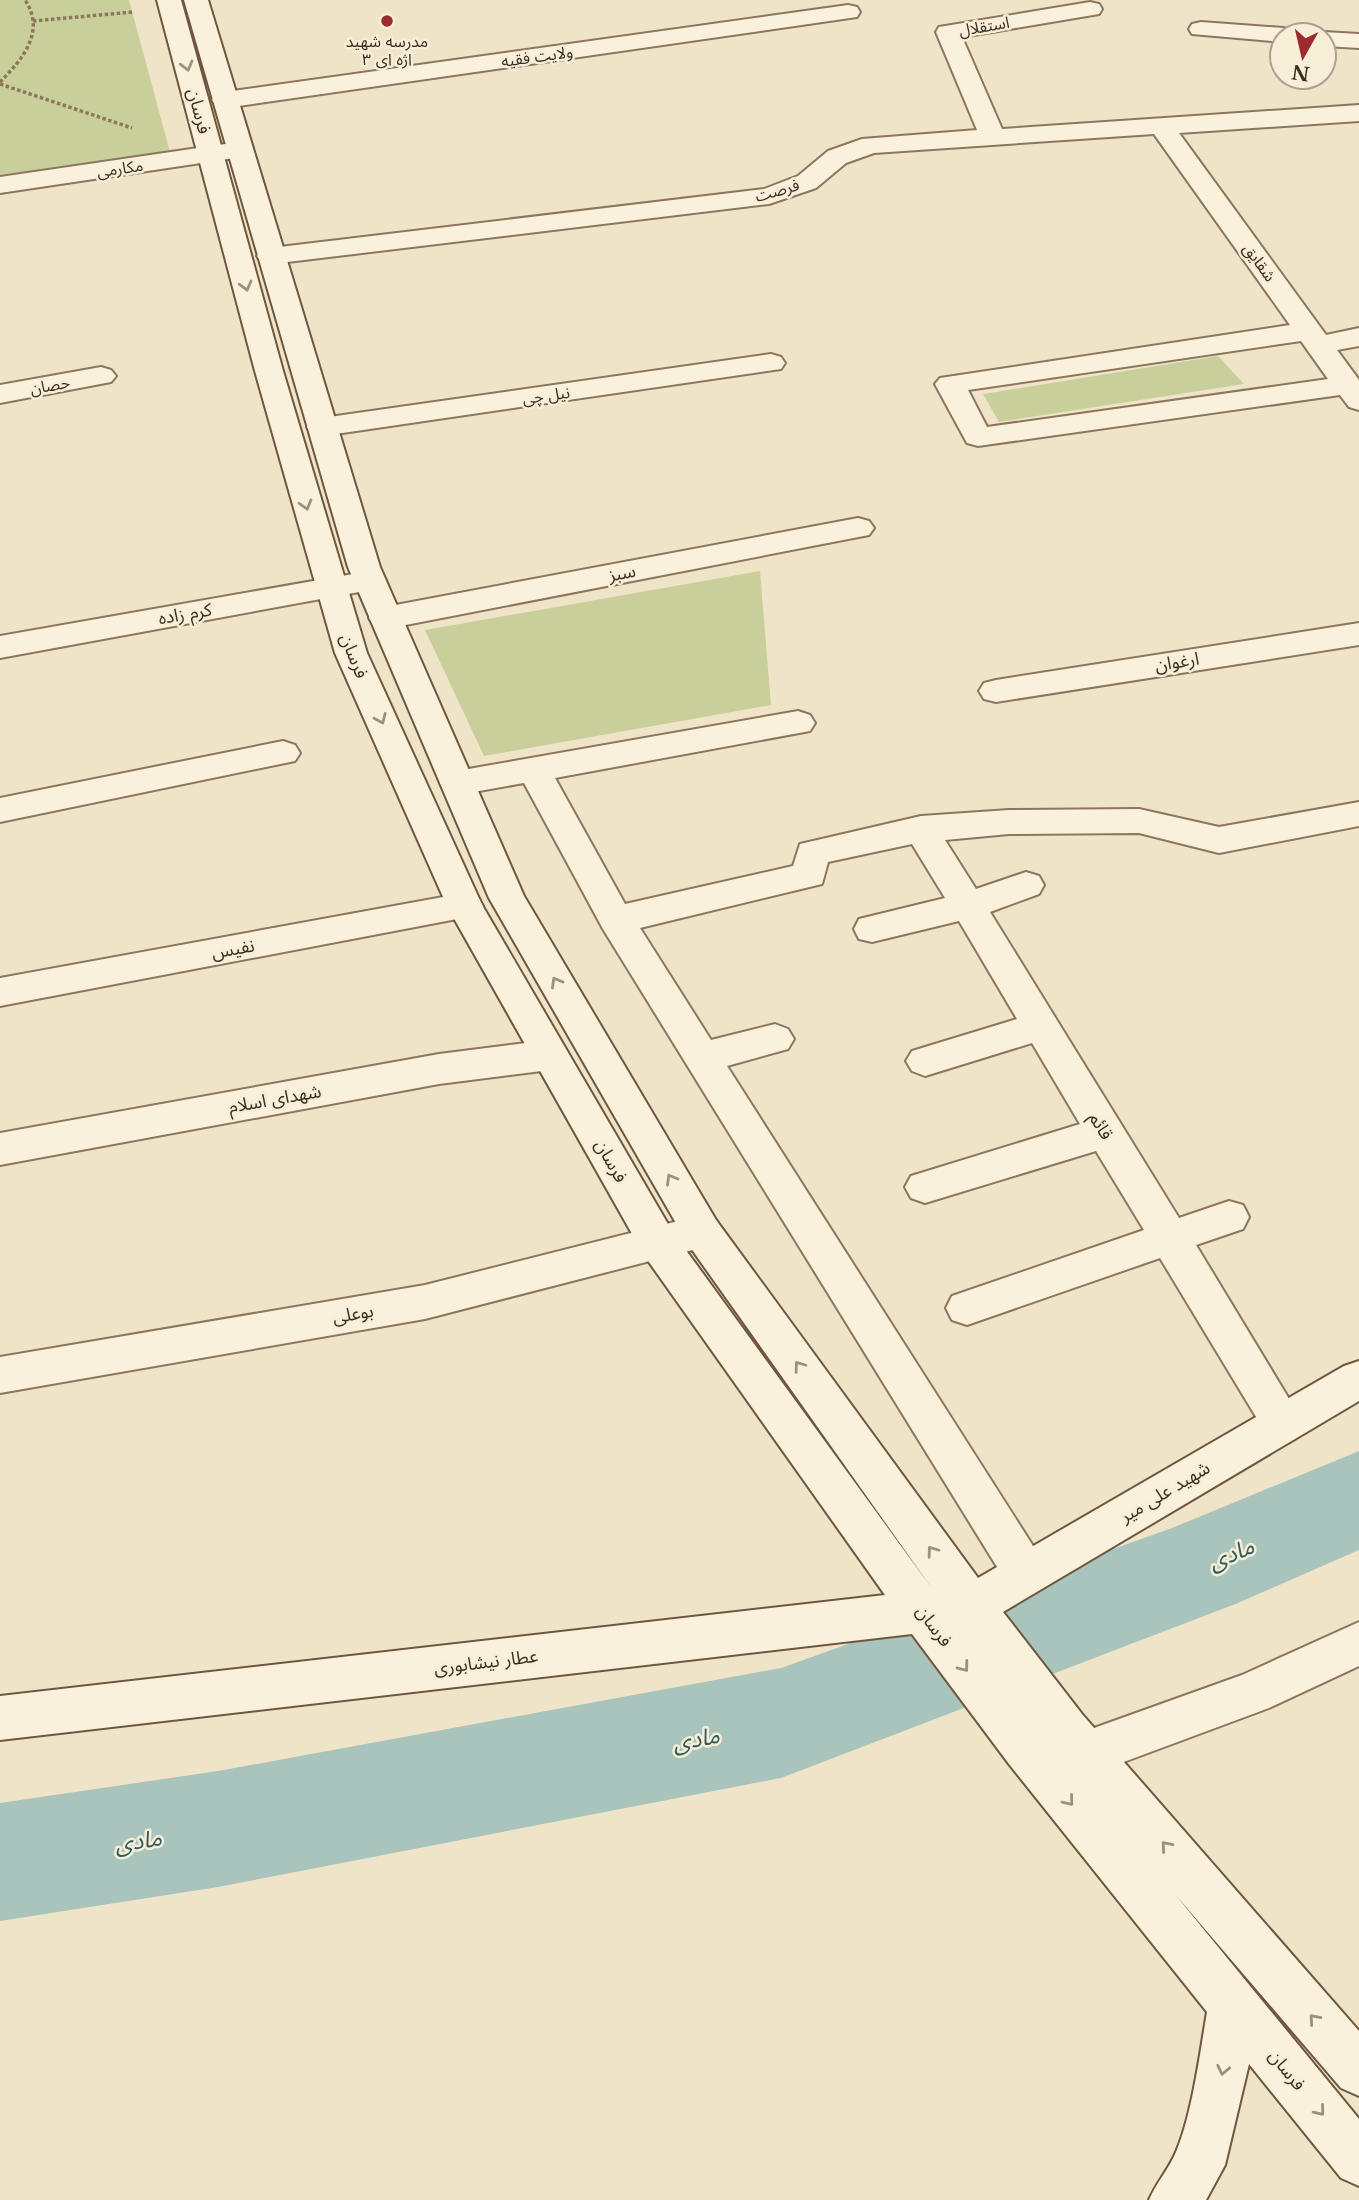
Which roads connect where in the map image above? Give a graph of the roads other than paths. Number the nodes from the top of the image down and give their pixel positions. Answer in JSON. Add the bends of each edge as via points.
{"nodes":[{"id":1,"x":196,"y":0,"type":"edge"},
{"id":2,"x":154,"y":6,"type":"edge"},
{"id":3,"x":1090,"y":9,"type":"dead end"},
{"id":4,"x":848,"y":12,"type":"dead end"},
{"id":5,"x":1200,"y":29,"type":"dead end"},
{"id":6,"x":1268,"y":34,"type":"edge"},
{"id":7,"x":1338,"y":40,"type":"edge"},
{"id":8,"x":1359,"y":41,"type":"edge"},
{"id":9,"x":225,"y":100,"type":"junction"},
{"id":10,"x":1359,"y":113,"type":"edge"},
{"id":11,"x":1160,"y":124,"type":"junction"},
{"id":12,"x":992,"y":136,"type":"junction"},
{"id":13,"x":225,"y":152,"type":"junction"},
{"id":14,"x":0,"y":185,"type":"edge"},
{"id":15,"x":271,"y":256,"type":"junction"},
{"id":16,"x":1359,"y":337,"type":"edge"},
{"id":17,"x":771,"y":363,"type":"dead end"},
{"id":18,"x":1338,"y":365,"type":"edge"},
{"id":19,"x":101,"y":376,"type":"dead end"},
{"id":20,"x":0,"y":394,"type":"edge"},
{"id":21,"x":322,"y":426,"type":"junction"},
{"id":22,"x":858,"y":528,"type":"dead end"},
{"id":23,"x":370,"y":581,"type":"junction"},
{"id":24,"x":330,"y":589,"type":"junction"},
{"id":25,"x":385,"y":618,"type":"junction"},
{"id":26,"x":1359,"y":634,"type":"edge"},
{"id":27,"x":0,"y":647,"type":"edge"},
{"id":28,"x":996,"y":691,"type":"dead end"},
{"id":29,"x":798,"y":723,"type":"dead end"},
{"id":30,"x":283,"y":753,"type":"dead end"},
{"id":31,"x":534,"y":769,"type":"junction"},
{"id":32,"x":457,"y":783,"type":"junction"},
{"id":33,"x":0,"y":810,"type":"edge"},
{"id":34,"x":1359,"y":814,"type":"edge"},
{"id":35,"x":921,"y":829,"type":"junction"},
{"id":36,"x":1026,"y":885,"type":"dead end"},
{"id":37,"x":466,"y":906,"type":"junction"},
{"id":38,"x":968,"y":906,"type":"junction"},
{"id":39,"x":616,"y":920,"type":"junction"},
{"id":40,"x":872,"y":929,"type":"dead end"},
{"id":41,"x":0,"y":992,"type":"edge"},
{"id":42,"x":1041,"y":1026,"type":"junction"},
{"id":43,"x":775,"y":1039,"type":"dead end"},
{"id":44,"x":550,"y":1055,"type":"junction"},
{"id":45,"x":703,"y":1057,"type":"junction"},
{"id":46,"x":925,"y":1061,"type":"dead end"},
{"id":47,"x":1105,"y":1132,"type":"junction"},
{"id":48,"x":0,"y":1149,"type":"edge"},
{"id":49,"x":925,"y":1187,"type":"dead end"},
{"id":50,"x":1229,"y":1217,"type":"dead end"},
{"id":51,"x":702,"y":1232,"type":"junction"},
{"id":52,"x":1168,"y":1236,"type":"junction"},
{"id":53,"x":658,"y":1243,"type":"junction"},
{"id":54,"x":967,"y":1308,"type":"dead end"},
{"id":55,"x":0,"y":1375,"type":"edge"},
{"id":56,"x":1359,"y":1379,"type":"edge"},
{"id":57,"x":1282,"y":1422,"type":"junction"},
{"id":58,"x":1026,"y":1574,"type":"junction"},
{"id":59,"x":972,"y":1606,"type":"junction"},
{"id":60,"x":923,"y":1612,"type":"junction"},
{"id":61,"x":1359,"y":1643,"type":"edge"},
{"id":62,"x":0,"y":1718,"type":"edge"},
{"id":63,"x":1059,"y":1744,"type":"junction"},
{"id":64,"x":1234,"y":2003,"type":"junction"},
{"id":65,"x":1359,"y":2070,"type":"edge"},
{"id":66,"x":1359,"y":2160,"type":"edge"},
{"id":67,"x":1175,"y":2200,"type":"edge"}],
"edges":[{"from":1,"to":9,"type":"street","name":"فرسان"},
{"from":2,"to":13,"type":"street","name":"فرسان","one_way":true},
{"from":3,"to":12,"type":"street","name":"استقلال","via":[[948,32]]},
{"from":4,"to":9,"type":"street","name":"ولایت فقیه"},
{"from":5,"to":6,"type":"street"},
{"from":7,"to":8,"type":"street"},
{"from":9,"to":13,"type":"street","name":"فرسان"},
{"from":10,"to":11,"type":"street","name":"فرصت"},
{"from":11,"to":12,"type":"street","name":"فرصت"},
{"from":11,"to":18,"type":"street","name":"شقایق"},
{"from":12,"to":15,"type":"street","name":"فرصت","via":[[871,145],[837,157],[807,182],[769,196]]},
{"from":13,"to":14,"type":"street","name":"مکارمی"},
{"from":13,"to":15,"type":"street","name":"فرسان"},
{"from":13,"to":24,"type":"street","name":"فرسان","one_way":true},
{"from":15,"to":21,"type":"street","name":"فرسان"},
{"from":16,"to":18,"type":"street"},
{"from":17,"to":21,"type":"street","name":"نیل چی"},
{"from":18,"to":18,"type":"street","via":[[950,384],[978,437]]},
{"from":19,"to":20,"type":"street","name":"حصان"},
{"from":21,"to":23,"type":"street","name":"فرسان"},
{"from":22,"to":25,"type":"street","name":"سبز"},
{"from":23,"to":24,"type":"street","name":"کرم زاده"},
{"from":23,"to":25,"type":"street","name":"فرسان"},
{"from":24,"to":27,"type":"street","name":"کرم زاده"},
{"from":24,"to":37,"type":"street","name":"فرسان","one_way":true,"via":[[351,653]]},
{"from":25,"to":32,"type":"street","name":"فرسان"},
{"from":26,"to":28,"type":"street","name":"ارغوان"},
{"from":29,"to":31,"type":"street"},
{"from":30,"to":33,"type":"street"},
{"from":31,"to":32,"type":"street"},
{"from":31,"to":39,"type":"street"},
{"from":51,"to":32,"type":"street","name":"فرسان","one_way":true,"via":[[507,898]]},
{"from":34,"to":35,"type":"street","via":[[1219,840],[1139,821],[1009,822]]},
{"from":35,"to":38,"type":"street","name":"قائم"},
{"from":35,"to":39,"type":"street","via":[[812,853],[809,875]]},
{"from":36,"to":38,"type":"street"},
{"from":37,"to":41,"type":"street","name":"نفیس"},
{"from":37,"to":44,"type":"street","name":"فرسان"},
{"from":38,"to":40,"type":"street"},
{"from":38,"to":42,"type":"street","name":"قائم"},
{"from":39,"to":45,"type":"street"},
{"from":42,"to":46,"type":"street"},
{"from":42,"to":47,"type":"street","name":"قائم"},
{"from":43,"to":45,"type":"street"},
{"from":44,"to":48,"type":"street","name":"شهدای اسلام","via":[[439,1069]]},
{"from":44,"to":53,"type":"street","name":"فرسان"},
{"from":45,"to":58,"type":"street"},
{"from":47,"to":49,"type":"street"},
{"from":47,"to":52,"type":"street","name":"قائم"},
{"from":50,"to":52,"type":"street"},
{"from":51,"to":53,"type":"street","name":"بوعلی"},
{"from":59,"to":51,"type":"street","name":"فرسان","one_way":true},
{"from":52,"to":54,"type":"street"},
{"from":52,"to":57,"type":"street","name":"قائم"},
{"from":53,"to":55,"type":"street","name":"بوعلی","via":[[425,1302]]},
{"from":53,"to":60,"type":"street","name":"فرسان"},
{"from":56,"to":57,"type":"street","name":"شهید علی میر"},
{"from":57,"to":58,"type":"street","name":"شهید علی میر"},
{"from":58,"to":59,"type":"street","name":"شهید علی میر"},
{"from":59,"to":60,"type":"street","name":"عطار نیشابوری"},
{"from":59,"to":63,"type":"street","name":"فرسان"},
{"from":60,"to":62,"type":"street","name":"عطار نیشابوری"},
{"from":60,"to":63,"type":"street","name":"فرسان","one_way":true},
{"from":61,"to":63,"type":"street","via":[[1253,1693]]},
{"from":63,"to":64,"type":"street","name":"فرسان","one_way":true},
{"from":65,"to":63,"type":"street","name":"فرسان","one_way":true},
{"from":64,"to":66,"type":"street","name":"فرسان","one_way":true},
{"from":64,"to":67,"type":"street","one_way":true,"via":[[1199,2165]]}]}
